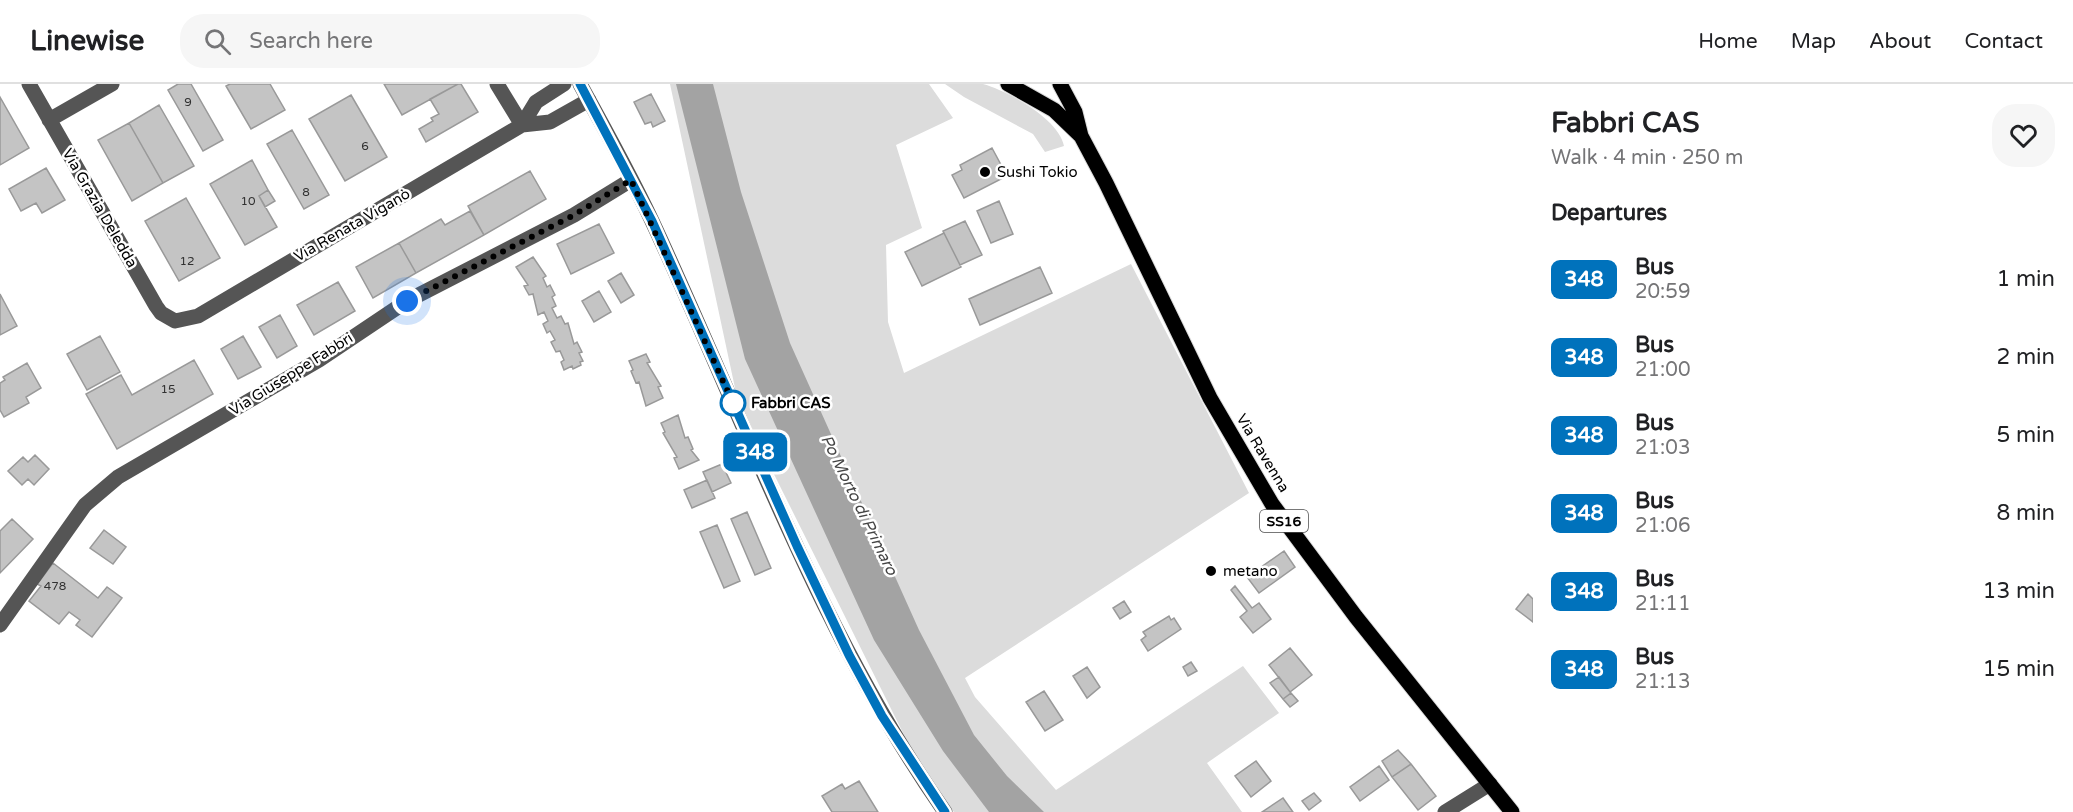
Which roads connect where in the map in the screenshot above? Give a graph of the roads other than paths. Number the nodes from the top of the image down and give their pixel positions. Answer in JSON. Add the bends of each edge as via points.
{"nodes":[{"id":1,"x":29,"y":84,"type":"edge"},
{"id":2,"x":112,"y":84,"type":"edge"},
{"id":3,"x":497,"y":84,"type":"edge"},
{"id":4,"x":564,"y":84,"type":"edge"},
{"id":5,"x":580,"y":84,"type":"edge"},
{"id":6,"x":1008,"y":84,"type":"edge"},
{"id":7,"x":1060,"y":84,"type":"edge"},
{"id":8,"x":1068,"y":84,"type":"edge"},
{"id":9,"x":589,"y":100,"type":"junction"},
{"id":10,"x":1075,"y":112,"type":"junction"},
{"id":11,"x":49,"y":120,"type":"junction"},
{"id":12,"x":522,"y":125,"type":"junction"},
{"id":13,"x":1081,"y":136,"type":"junction"},
{"id":14,"x":631,"y":180,"type":"junction"},
{"id":15,"x":181,"y":321,"type":"joint"},
{"id":16,"x":0,"y":625,"type":"edge"},
{"id":17,"x":1490,"y":784,"type":"junction"},
{"id":18,"x":945,"y":812,"type":"edge"},
{"id":19,"x":1445,"y":812,"type":"edge"},
{"id":20,"x":1512,"y":812,"type":"edge"}],
"edges":[{"from":1,"to":11,"type":"street","name":"Via Grazia Deledda"},
{"from":2,"to":11,"type":"street"},
{"from":3,"to":12,"type":"street"},
{"from":4,"to":12,"type":"street","name":"Via Renata Viganò","via":[[536,102]]},
{"from":5,"to":9,"type":"street"},
{"from":6,"to":13,"type":"main road","name":"Via Ravenna","via":[[1054,110]]},
{"from":7,"to":10,"type":"main road","name":"Via Ravenna"},
{"from":8,"to":10,"type":"street"},
{"from":9,"to":12,"type":"street","name":"Via Renata Viganò","via":[[560,119]]},
{"from":9,"to":14,"type":"street"},
{"from":10,"to":13,"type":"main road","name":"Via Ravenna"},
{"from":11,"to":15,"type":"street","name":"Via Grazia Deledda","via":[[156,306],[168,319]]},
{"from":12,"to":15,"type":"street","name":"Via Renata Viganò","via":[[198,316]]},
{"from":13,"to":17,"type":"main road","name":"Via Ravenna","number":"SS16","via":[[1204,387],[1256,479],[1313,561]]},
{"from":14,"to":16,"type":"street","name":"Via Giuseppe Fabbri","via":[[574,215],[407,301],[319,360],[112,482],[74,519]]},
{"from":14,"to":18,"type":"street","via":[[849,655],[882,716]]},
{"from":17,"to":19,"type":"street"},
{"from":17,"to":20,"type":"main road","name":"Via Ravenna","number":"SS16"}]}
